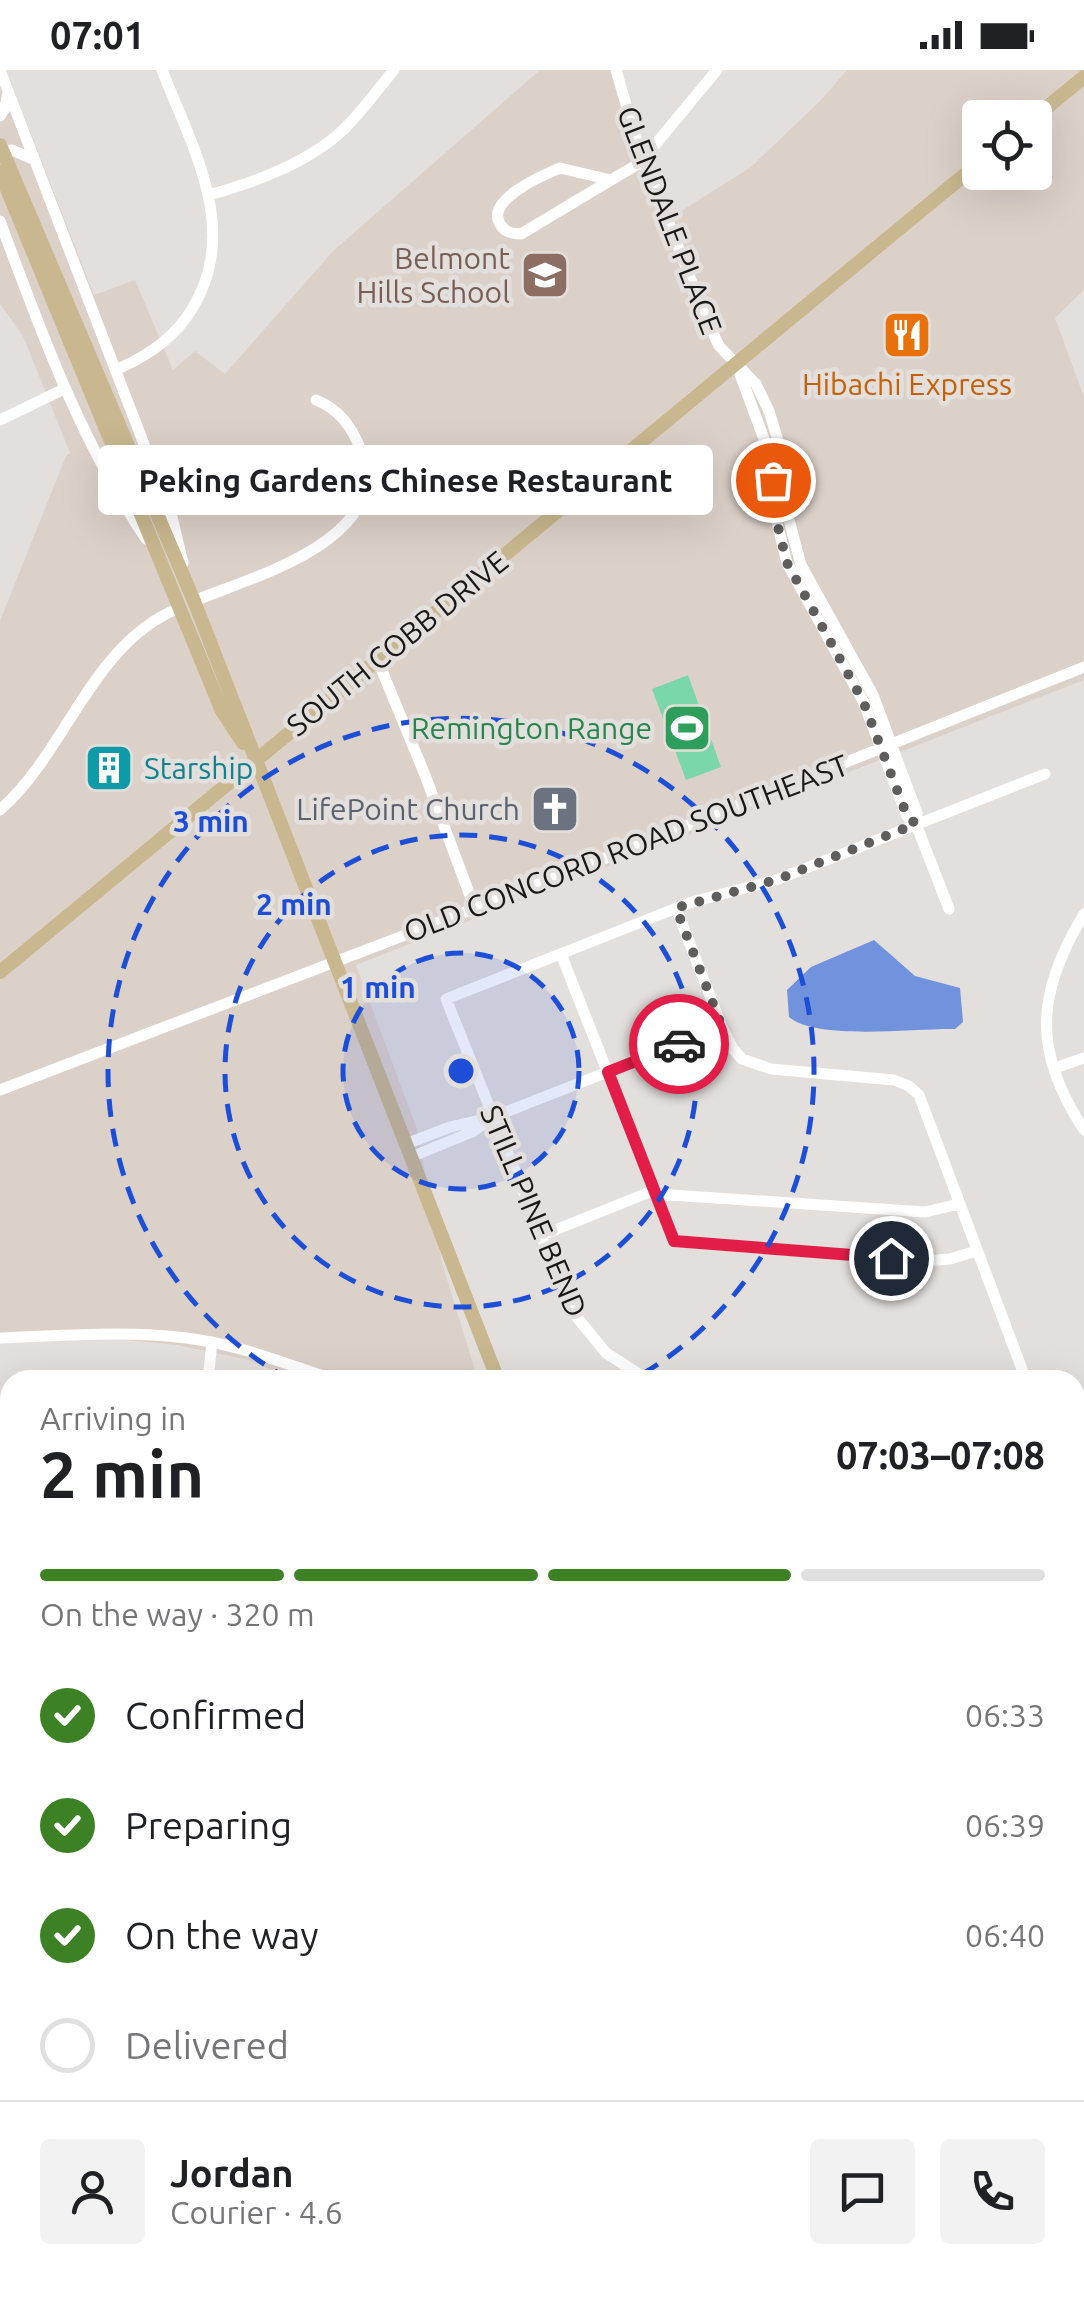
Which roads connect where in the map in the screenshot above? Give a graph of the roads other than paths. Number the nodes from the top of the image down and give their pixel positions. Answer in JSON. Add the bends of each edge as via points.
{"nodes":[{"id":1,"x":0,"y":70,"type":"edge"},
{"id":2,"x":162,"y":70,"type":"edge"},
{"id":3,"x":394,"y":70,"type":"edge"},
{"id":4,"x":616,"y":70,"type":"edge"},
{"id":5,"x":716,"y":70,"type":"edge"},
{"id":6,"x":1084,"y":77,"type":"edge"},
{"id":7,"x":8,"y":90,"type":"junction"},
{"id":8,"x":1052,"y":103,"type":"edge"},
{"id":9,"x":0,"y":116,"type":"edge"},
{"id":10,"x":0,"y":148,"type":"edge"},
{"id":11,"x":644,"y":156,"type":"junction"},
{"id":12,"x":35,"y":160,"type":"junction"},
{"id":13,"x":0,"y":172,"type":"edge"},
{"id":14,"x":962,"y":177,"type":"edge"},
{"id":15,"x":611,"y":180,"type":"junction"},
{"id":16,"x":210,"y":195,"type":"junction"},
{"id":17,"x":0,"y":221,"type":"edge"},
{"id":18,"x":736,"y":365,"type":"junction"},
{"id":19,"x":122,"y":366,"type":"dead end"},
{"id":20,"x":64,"y":389,"type":"junction"},
{"id":21,"x":316,"y":400,"type":"dead end"},
{"id":22,"x":1,"y":417,"type":"edge"},
{"id":23,"x":155,"y":552,"type":"junction"},
{"id":24,"x":187,"y":599,"type":"junction"},
{"id":25,"x":378,"y":661,"type":"junction"},
{"id":26,"x":1084,"y":668,"type":"edge"},
{"id":27,"x":886,"y":746,"type":"junction"},
{"id":28,"x":256,"y":760,"type":"junction"},
{"id":29,"x":1045,"y":774,"type":"dead end"},
{"id":30,"x":0,"y":810,"type":"edge"},
{"id":31,"x":916,"y":824,"type":"junction"},
{"id":32,"x":676,"y":908,"type":"junction"},
{"id":33,"x":949,"y":908,"type":"dead end"},
{"id":34,"x":475,"y":909,"type":"junction"},
{"id":35,"x":1084,"y":914,"type":"edge"},
{"id":36,"x":561,"y":954,"type":"junction"},
{"id":37,"x":335,"y":961,"type":"junction"},
{"id":38,"x":0,"y":972,"type":"edge"},
{"id":39,"x":722,"y":1027,"type":"junction"},
{"id":40,"x":1084,"y":1058,"type":"edge"},
{"id":41,"x":1056,"y":1068,"type":"junction"},
{"id":42,"x":608,"y":1072,"type":"junction"},
{"id":43,"x":0,"y":1090,"type":"edge"},
{"id":44,"x":492,"y":1117,"type":"junction"},
{"id":45,"x":1084,"y":1130,"type":"edge"},
{"id":46,"x":409,"y":1150,"type":"junction"},
{"id":47,"x":655,"y":1192,"type":"junction"},
{"id":48,"x":959,"y":1204,"type":"junction"},
{"id":49,"x":540,"y":1236,"type":"junction"},
{"id":50,"x":976,"y":1251,"type":"junction"},
{"id":51,"x":0,"y":1338,"type":"edge"},
{"id":52,"x":212,"y":1342,"type":"junction"},
{"id":53,"x":209,"y":1370,"type":"edge"},
{"id":54,"x":305,"y":1370,"type":"edge"},
{"id":55,"x":494,"y":1370,"type":"edge"},
{"id":56,"x":632,"y":1370,"type":"edge"},
{"id":57,"x":1022,"y":1370,"type":"edge"}],
"edges":[{"from":1,"to":7,"type":"street"},
{"from":2,"to":16,"type":"street"},
{"from":3,"to":16,"type":"street","via":[[322,147]]},
{"from":4,"to":11,"type":"street","name":"GLENDALE PLACE"},
{"from":5,"to":11,"type":"street"},
{"from":6,"to":8,"type":"main road"},
{"from":7,"to":9,"type":"street"},
{"from":7,"to":12,"type":"street"},
{"from":10,"to":12,"type":"street"},
{"from":10,"to":24,"type":"main road"},
{"from":11,"to":15,"type":"street"},
{"from":11,"to":18,"type":"street","name":"GLENDALE PLACE","via":[[705,316]]},
{"from":12,"to":24,"type":"street","via":[[172,516]]},
{"from":13,"to":23,"type":"main road"},
{"from":14,"to":18,"type":"main road","name":"SOUTH COBB DRIVE"},
{"from":15,"to":15,"type":"street","via":[[520,234],[498,222],[502,202],[560,168]]},
{"from":16,"to":19,"type":"street","via":[[214,247],[202,292],[163,344]]},
{"from":17,"to":20,"type":"street"},
{"from":18,"to":25,"type":"main road","name":"SOUTH COBB DRIVE"},
{"from":18,"to":27,"type":"street","name":"GLENDALE PLACE","via":[[765,436],[787,563]]},
{"from":20,"to":22,"type":"street"},
{"from":20,"to":23,"type":"street"},
{"from":21,"to":24,"type":"street","via":[[338,413],[362,453],[365,488],[356,512],[288,563]]},
{"from":23,"to":24,"type":"main road"},
{"from":24,"to":28,"type":"main road","via":[[222,711]]},
{"from":24,"to":30,"type":"street","via":[[117,652],[46,760]]},
{"from":25,"to":28,"type":"main road","name":"SOUTH COBB DRIVE"},
{"from":25,"to":34,"type":"street"},
{"from":26,"to":27,"type":"street","name":"OLD CONCORD ROAD SOUTHEAST"},
{"from":27,"to":31,"type":"street","name":"GLENDALE PLACE"},
{"from":27,"to":34,"type":"street","name":"OLD CONCORD ROAD SOUTHEAST"},
{"from":28,"to":37,"type":"main road"},
{"from":28,"to":38,"type":"main road","name":"SOUTH COBB DRIVE"},
{"from":29,"to":31,"type":"street","name":"STILL PINE BEND"},
{"from":31,"to":32,"type":"street","name":"STILL PINE BEND","via":[[776,880]]},
{"from":31,"to":33,"type":"street","name":"GLENDALE PLACE"},
{"from":32,"to":36,"type":"street","name":"STILL PINE BEND"},
{"from":32,"to":39,"type":"street"},
{"from":34,"to":37,"type":"street","name":"OLD CONCORD ROAD SOUTHEAST"},
{"from":35,"to":41,"type":"street","via":[[1045,1007]]},
{"from":36,"to":42,"type":"street"},
{"from":36,"to":44,"type":"street","name":"STILL PINE BEND","via":[[446,999]]},
{"from":37,"to":43,"type":"street","name":"OLD CONCORD ROAD SOUTHEAST"},
{"from":37,"to":46,"type":"main road"},
{"from":39,"to":42,"type":"street"},
{"from":39,"to":48,"type":"street","via":[[737,1054],[755,1066],[887,1078],[914,1090]]},
{"from":40,"to":41,"type":"street"},
{"from":41,"to":45,"type":"street"},
{"from":42,"to":44,"type":"street"},
{"from":42,"to":47,"type":"street"},
{"from":44,"to":46,"type":"street","via":[[472,1132]]},
{"from":44,"to":49,"type":"street","name":"STILL PINE BEND"},
{"from":46,"to":55,"type":"main road"},
{"from":47,"to":48,"type":"street","via":[[925,1212]]},
{"from":47,"to":49,"type":"street"},
{"from":47,"to":50,"type":"street","via":[[674,1241],[926,1261]]},
{"from":48,"to":50,"type":"street"},
{"from":49,"to":56,"type":"street","name":"STILL PINE BEND","via":[[582,1326]]},
{"from":50,"to":57,"type":"street"},
{"from":51,"to":52,"type":"street","via":[[150,1335]]},
{"from":52,"to":53,"type":"street"},
{"from":52,"to":54,"type":"street"}]}
